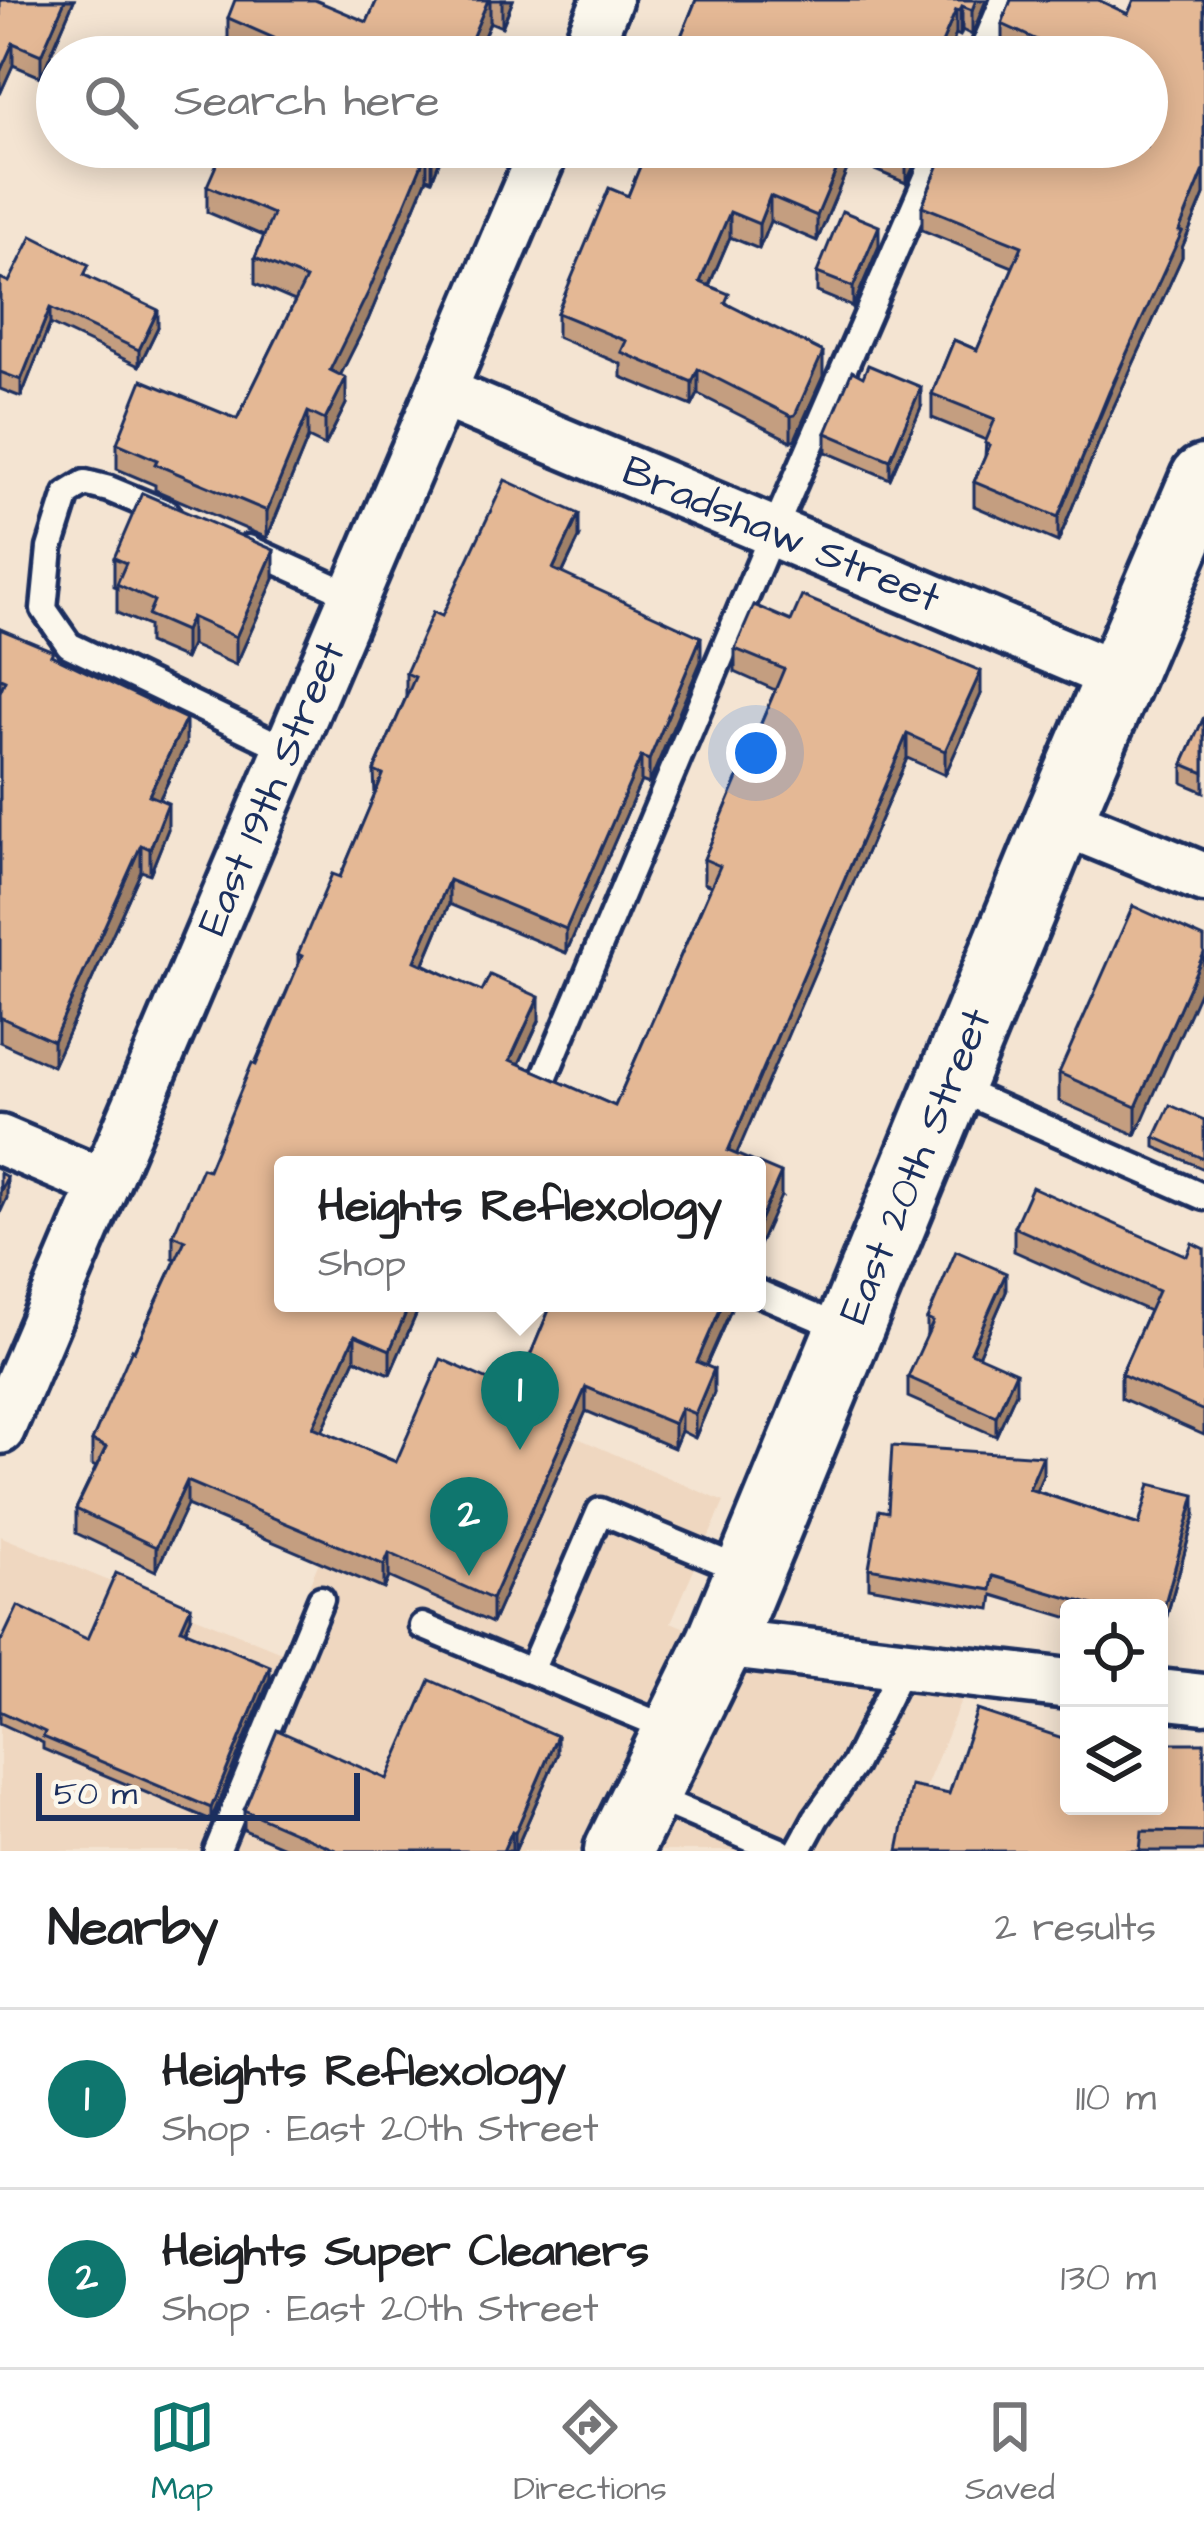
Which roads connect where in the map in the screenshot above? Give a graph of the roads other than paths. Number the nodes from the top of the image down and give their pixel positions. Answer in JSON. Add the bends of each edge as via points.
{"nodes":[{"id":1,"x":607,"y":0,"type":"edge"},
{"id":2,"x":1004,"y":0,"type":"edge"},
{"id":3,"x":592,"y":36,"type":"edge"},
{"id":4,"x":989,"y":36,"type":"edge"},
{"id":5,"x":536,"y":168,"type":"edge"},
{"id":6,"x":931,"y":168,"type":"edge"},
{"id":7,"x":441,"y":392,"type":"junction"},
{"id":8,"x":1204,"y":479,"type":"edge"},
{"id":9,"x":188,"y":522,"type":"edge"},
{"id":10,"x":773,"y":532,"type":"junction"},
{"id":11,"x":227,"y":539,"type":"edge"},
{"id":12,"x":354,"y":596,"type":"junction"},
{"id":13,"x":1120,"y":678,"type":"junction"},
{"id":14,"x":288,"y":750,"type":"junction"},
{"id":15,"x":1059,"y":819,"type":"junction"},
{"id":16,"x":1204,"y":878,"type":"edge"},
{"id":17,"x":544,"y":1078,"type":"edge"},
{"id":18,"x":950,"y":1085,"type":"junction"},
{"id":19,"x":0,"y":1140,"type":"edge"},
{"id":20,"x":104,"y":1184,"type":"junction"},
{"id":21,"x":1204,"y":1197,"type":"edge"},
{"id":22,"x":766,"y":1296,"type":"edge"},
{"id":23,"x":849,"y":1331,"type":"junction"},
{"id":24,"x":0,"y":1429,"type":"edge"},
{"id":25,"x":749,"y":1573,"type":"junction"},
{"id":26,"x":321,"y":1599,"type":"dead end"},
{"id":27,"x":422,"y":1626,"type":"dead end"},
{"id":28,"x":720,"y":1643,"type":"junction"},
{"id":29,"x":903,"y":1666,"type":"junction"},
{"id":30,"x":531,"y":1671,"type":"junction"},
{"id":31,"x":1060,"y":1683,"type":"edge"},
{"id":32,"x":1168,"y":1695,"type":"edge"},
{"id":33,"x":1204,"y":1699,"type":"edge"},
{"id":34,"x":677,"y":1732,"type":"junction"},
{"id":35,"x":632,"y":1822,"type":"edge"},
{"id":36,"x":217,"y":1851,"type":"edge"},
{"id":37,"x":780,"y":1851,"type":"edge"},
{"id":38,"x":798,"y":1851,"type":"edge"}],
"edges":[{"from":1,"to":3,"type":"street"},
{"from":2,"to":4,"type":"lane"},
{"from":5,"to":7,"type":"street","name":"East 19th Street"},
{"from":6,"to":10,"type":"lane"},
{"from":7,"to":10,"type":"street","name":"Bradshaw Street"},
{"from":7,"to":12,"type":"street","name":"East 19th Street"},
{"from":8,"to":13,"type":"main road","name":"East 20th Street"},
{"from":9,"to":14,"type":"lane","via":[[85,483],[67,494],[50,548],[44,609],[69,645]]},
{"from":10,"to":13,"type":"street","name":"Bradshaw Street"},
{"from":10,"to":17,"type":"lane"},
{"from":11,"to":12,"type":"lane"},
{"from":12,"to":14,"type":"street","name":"East 19th Street"},
{"from":13,"to":15,"type":"main road","name":"East 20th Street"},
{"from":14,"to":20,"type":"street","name":"East 19th Street"},
{"from":15,"to":16,"type":"street"},
{"from":15,"to":18,"type":"main road","name":"East 20th Street"},
{"from":18,"to":21,"type":"lane"},
{"from":18,"to":23,"type":"main road","name":"East 20th Street"},
{"from":19,"to":20,"type":"street"},
{"from":20,"to":24,"type":"street","name":"East 19th Street"},
{"from":22,"to":23,"type":"lane"},
{"from":23,"to":25,"type":"main road","name":"East 20th Street"},
{"from":25,"to":28,"type":"main road","name":"East 20th Street"},
{"from":25,"to":30,"type":"lane","via":[[601,1511]]},
{"from":26,"to":36,"type":"lane"},
{"from":27,"to":30,"type":"lane"},
{"from":28,"to":29,"type":"street"},
{"from":28,"to":34,"type":"main road","name":"East 20th Street"},
{"from":29,"to":31,"type":"street"},
{"from":29,"to":38,"type":"lane","via":[[854,1765]]},
{"from":30,"to":34,"type":"lane"},
{"from":32,"to":33,"type":"street"},
{"from":34,"to":35,"type":"main road","name":"East 20th Street"},
{"from":35,"to":37,"type":"lane"}]}
